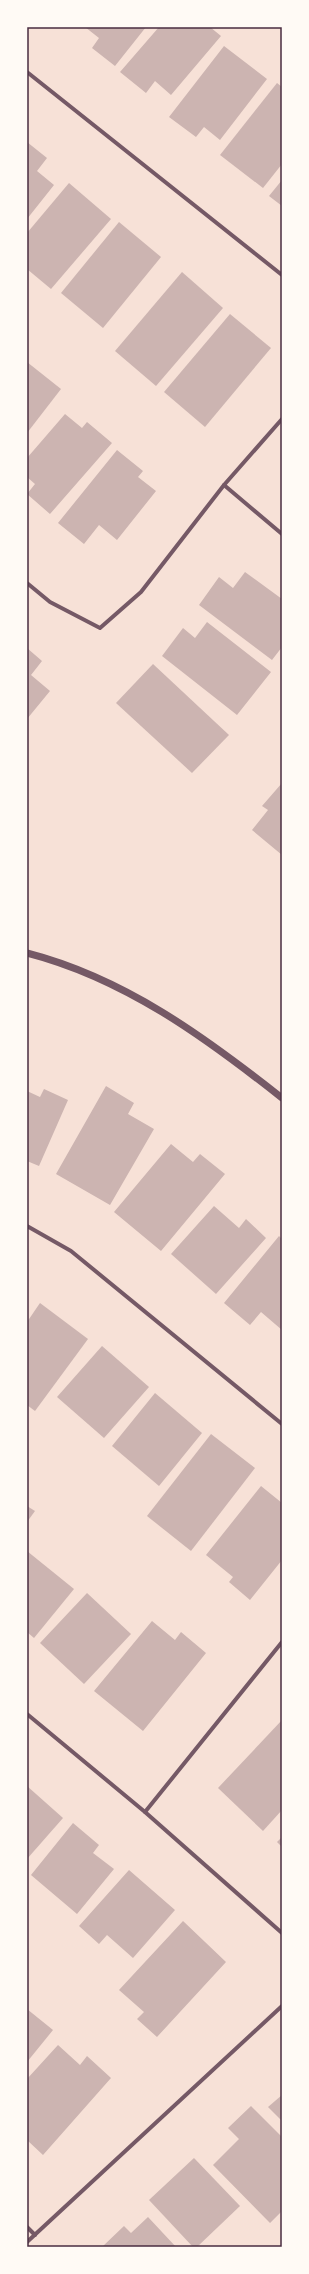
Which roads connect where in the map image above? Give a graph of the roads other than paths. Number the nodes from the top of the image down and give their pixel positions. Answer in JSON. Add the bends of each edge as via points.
{"nodes":[{"id":1,"x":27,"y":72,"type":"edge"},
{"id":2,"x":282,"y":275,"type":"edge"},
{"id":3,"x":282,"y":419,"type":"edge"},
{"id":4,"x":224,"y":485,"type":"junction"},
{"id":5,"x":282,"y":534,"type":"edge"},
{"id":6,"x":27,"y":583,"type":"edge"},
{"id":7,"x":27,"y":953,"type":"edge"},
{"id":8,"x":282,"y":1098,"type":"edge"},
{"id":9,"x":27,"y":1226,"type":"edge"},
{"id":10,"x":282,"y":1424,"type":"edge"},
{"id":11,"x":282,"y":1642,"type":"edge"},
{"id":12,"x":27,"y":1714,"type":"edge"},
{"id":13,"x":145,"y":1812,"type":"junction"},
{"id":14,"x":282,"y":1933,"type":"edge"},
{"id":15,"x":282,"y":2006,"type":"edge"},
{"id":16,"x":27,"y":2227,"type":"edge"},
{"id":17,"x":35,"y":2235,"type":"junction"},
{"id":18,"x":27,"y":2242,"type":"edge"}],
"edges":[{"from":1,"to":2,"type":"street"},
{"from":3,"to":4,"type":"street"},
{"from":4,"to":5,"type":"street"},
{"from":4,"to":6,"type":"street","via":[[141,592],[100,628],[50,602]]},
{"from":7,"to":8,"type":"street","via":[[80,970],[125,990],[164,1012]]},
{"from":9,"to":10,"type":"street","via":[[71,1251]]},
{"from":11,"to":13,"type":"street"},
{"from":12,"to":13,"type":"street"},
{"from":13,"to":14,"type":"street"},
{"from":15,"to":17,"type":"street"},
{"from":16,"to":17,"type":"street"},
{"from":17,"to":18,"type":"street"}]}
